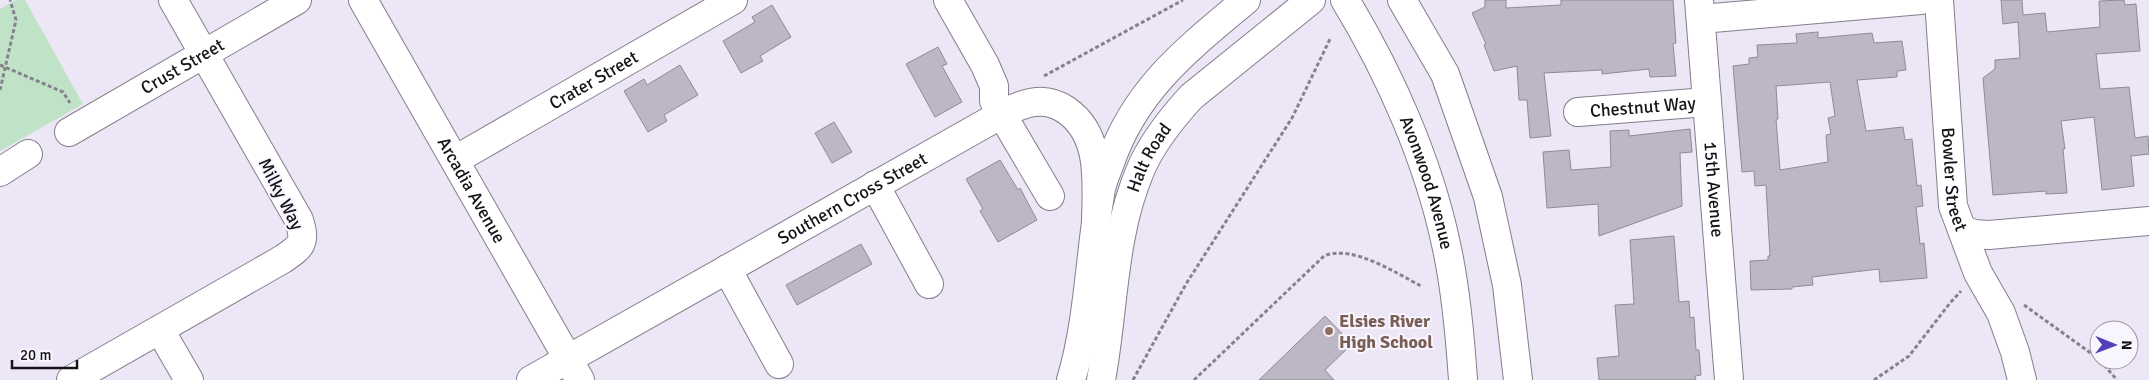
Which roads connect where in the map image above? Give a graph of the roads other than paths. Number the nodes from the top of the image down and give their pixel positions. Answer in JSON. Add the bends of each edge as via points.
{"nodes":[{"id":1,"x":174,"y":0,"type":"edge"},
{"id":2,"x":297,"y":0,"type":"edge"},
{"id":3,"x":363,"y":0,"type":"edge"},
{"id":4,"x":733,"y":0,"type":"edge"},
{"id":5,"x":948,"y":0,"type":"edge"},
{"id":6,"x":1246,"y":0,"type":"edge"},
{"id":7,"x":1311,"y":0,"type":"edge"},
{"id":8,"x":1345,"y":0,"type":"edge"},
{"id":9,"x":1402,"y":0,"type":"edge"},
{"id":10,"x":1921,"y":0,"type":"edge"},
{"id":11,"x":1939,"y":0,"type":"edge"},
{"id":12,"x":1700,"y":10,"type":"edge"},
{"id":13,"x":204,"y":53,"type":"junction"},
{"id":14,"x":1707,"y":102,"type":"junction"},
{"id":15,"x":1578,"y":112,"type":"dead end"},
{"id":16,"x":1002,"y":114,"type":"junction"},
{"id":17,"x":69,"y":132,"type":"dead end"},
{"id":18,"x":28,"y":154,"type":"dead end"},
{"id":19,"x":454,"y":160,"type":"junction"},
{"id":20,"x":0,"y":172,"type":"edge"},
{"id":21,"x":875,"y":185,"type":"junction"},
{"id":22,"x":1050,"y":196,"type":"dead end"},
{"id":23,"x":2149,"y":221,"type":"edge"},
{"id":24,"x":1096,"y":227,"type":"junction"},
{"id":25,"x":1963,"y":230,"type":"junction"},
{"id":26,"x":727,"y":269,"type":"junction"},
{"id":27,"x":929,"y":284,"type":"dead end"},
{"id":28,"x":160,"y":330,"type":"junction"},
{"id":29,"x":779,"y":364,"type":"dead end"},
{"id":30,"x":574,"y":369,"type":"edge"},
{"id":31,"x":72,"y":380,"type":"edge"},
{"id":32,"x":189,"y":380,"type":"edge"},
{"id":33,"x":531,"y":380,"type":"edge"},
{"id":34,"x":1072,"y":380,"type":"edge"},
{"id":35,"x":1101,"y":380,"type":"edge"},
{"id":36,"x":1463,"y":380,"type":"edge"},
{"id":37,"x":1518,"y":380,"type":"edge"},
{"id":38,"x":1729,"y":380,"type":"edge"},
{"id":39,"x":2022,"y":380,"type":"edge"}],
"edges":[{"from":1,"to":13,"type":"street","name":"Milky Way"},
{"from":2,"to":13,"type":"street","name":"Crust Street"},
{"from":3,"to":19,"type":"street","name":"Arcadia Avenue"},
{"from":4,"to":19,"type":"street","name":"Crater Street"},
{"from":5,"to":16,"type":"street","via":[[985,65],[994,86],[994,100]]},
{"from":6,"to":24,"type":"street","name":"Halt Road","via":[[1178,58],[1136,108],[1114,151],[1102,186]]},
{"from":7,"to":35,"type":"street","name":"Halt Road","via":[[1191,97],[1152,147],[1134,188],[1124,223]]},
{"from":8,"to":36,"type":"street","name":"Avonwood Avenue","via":[[1391,82],[1436,204],[1454,286]]},
{"from":9,"to":37,"type":"street","via":[[1445,74],[1488,197],[1508,285]]},
{"from":10,"to":12,"type":"street"},
{"from":11,"to":25,"type":"street","name":"Bowler Street","via":[[1953,206]]},
{"from":12,"to":14,"type":"street","name":"15th Avenue"},
{"from":13,"to":17,"type":"street","name":"Crust Street"},
{"from":13,"to":28,"type":"street","name":"Milky Way","via":[[298,220],[303,234],[302,244],[283,259]]},
{"from":14,"to":15,"type":"street","name":"Chestnut Way"},
{"from":14,"to":38,"type":"street","name":"15th Avenue"},
{"from":16,"to":21,"type":"street","name":"Southern Cross Street"},
{"from":16,"to":22,"type":"street"},
{"from":16,"to":24,"type":"street","name":"Southern Cross Street","via":[[1040,100],[1075,116],[1088,133],[1093,148]]},
{"from":18,"to":20,"type":"street"},
{"from":19,"to":30,"type":"street","name":"Arcadia Avenue"},
{"from":21,"to":26,"type":"street","name":"Southern Cross Street"},
{"from":21,"to":27,"type":"street"},
{"from":23,"to":25,"type":"street","name":"Bowler Street","via":[[1989,235]]},
{"from":24,"to":34,"type":"street","name":"Halt Road"},
{"from":25,"to":39,"type":"street","via":[[1978,273],[2001,313],[2016,352]]},
{"from":26,"to":29,"type":"street"},
{"from":26,"to":30,"type":"street","name":"Southern Cross Street"},
{"from":28,"to":31,"type":"street","name":"Milky Way"},
{"from":28,"to":32,"type":"street"},
{"from":30,"to":33,"type":"street","name":"Southern Cross Street"}]}
